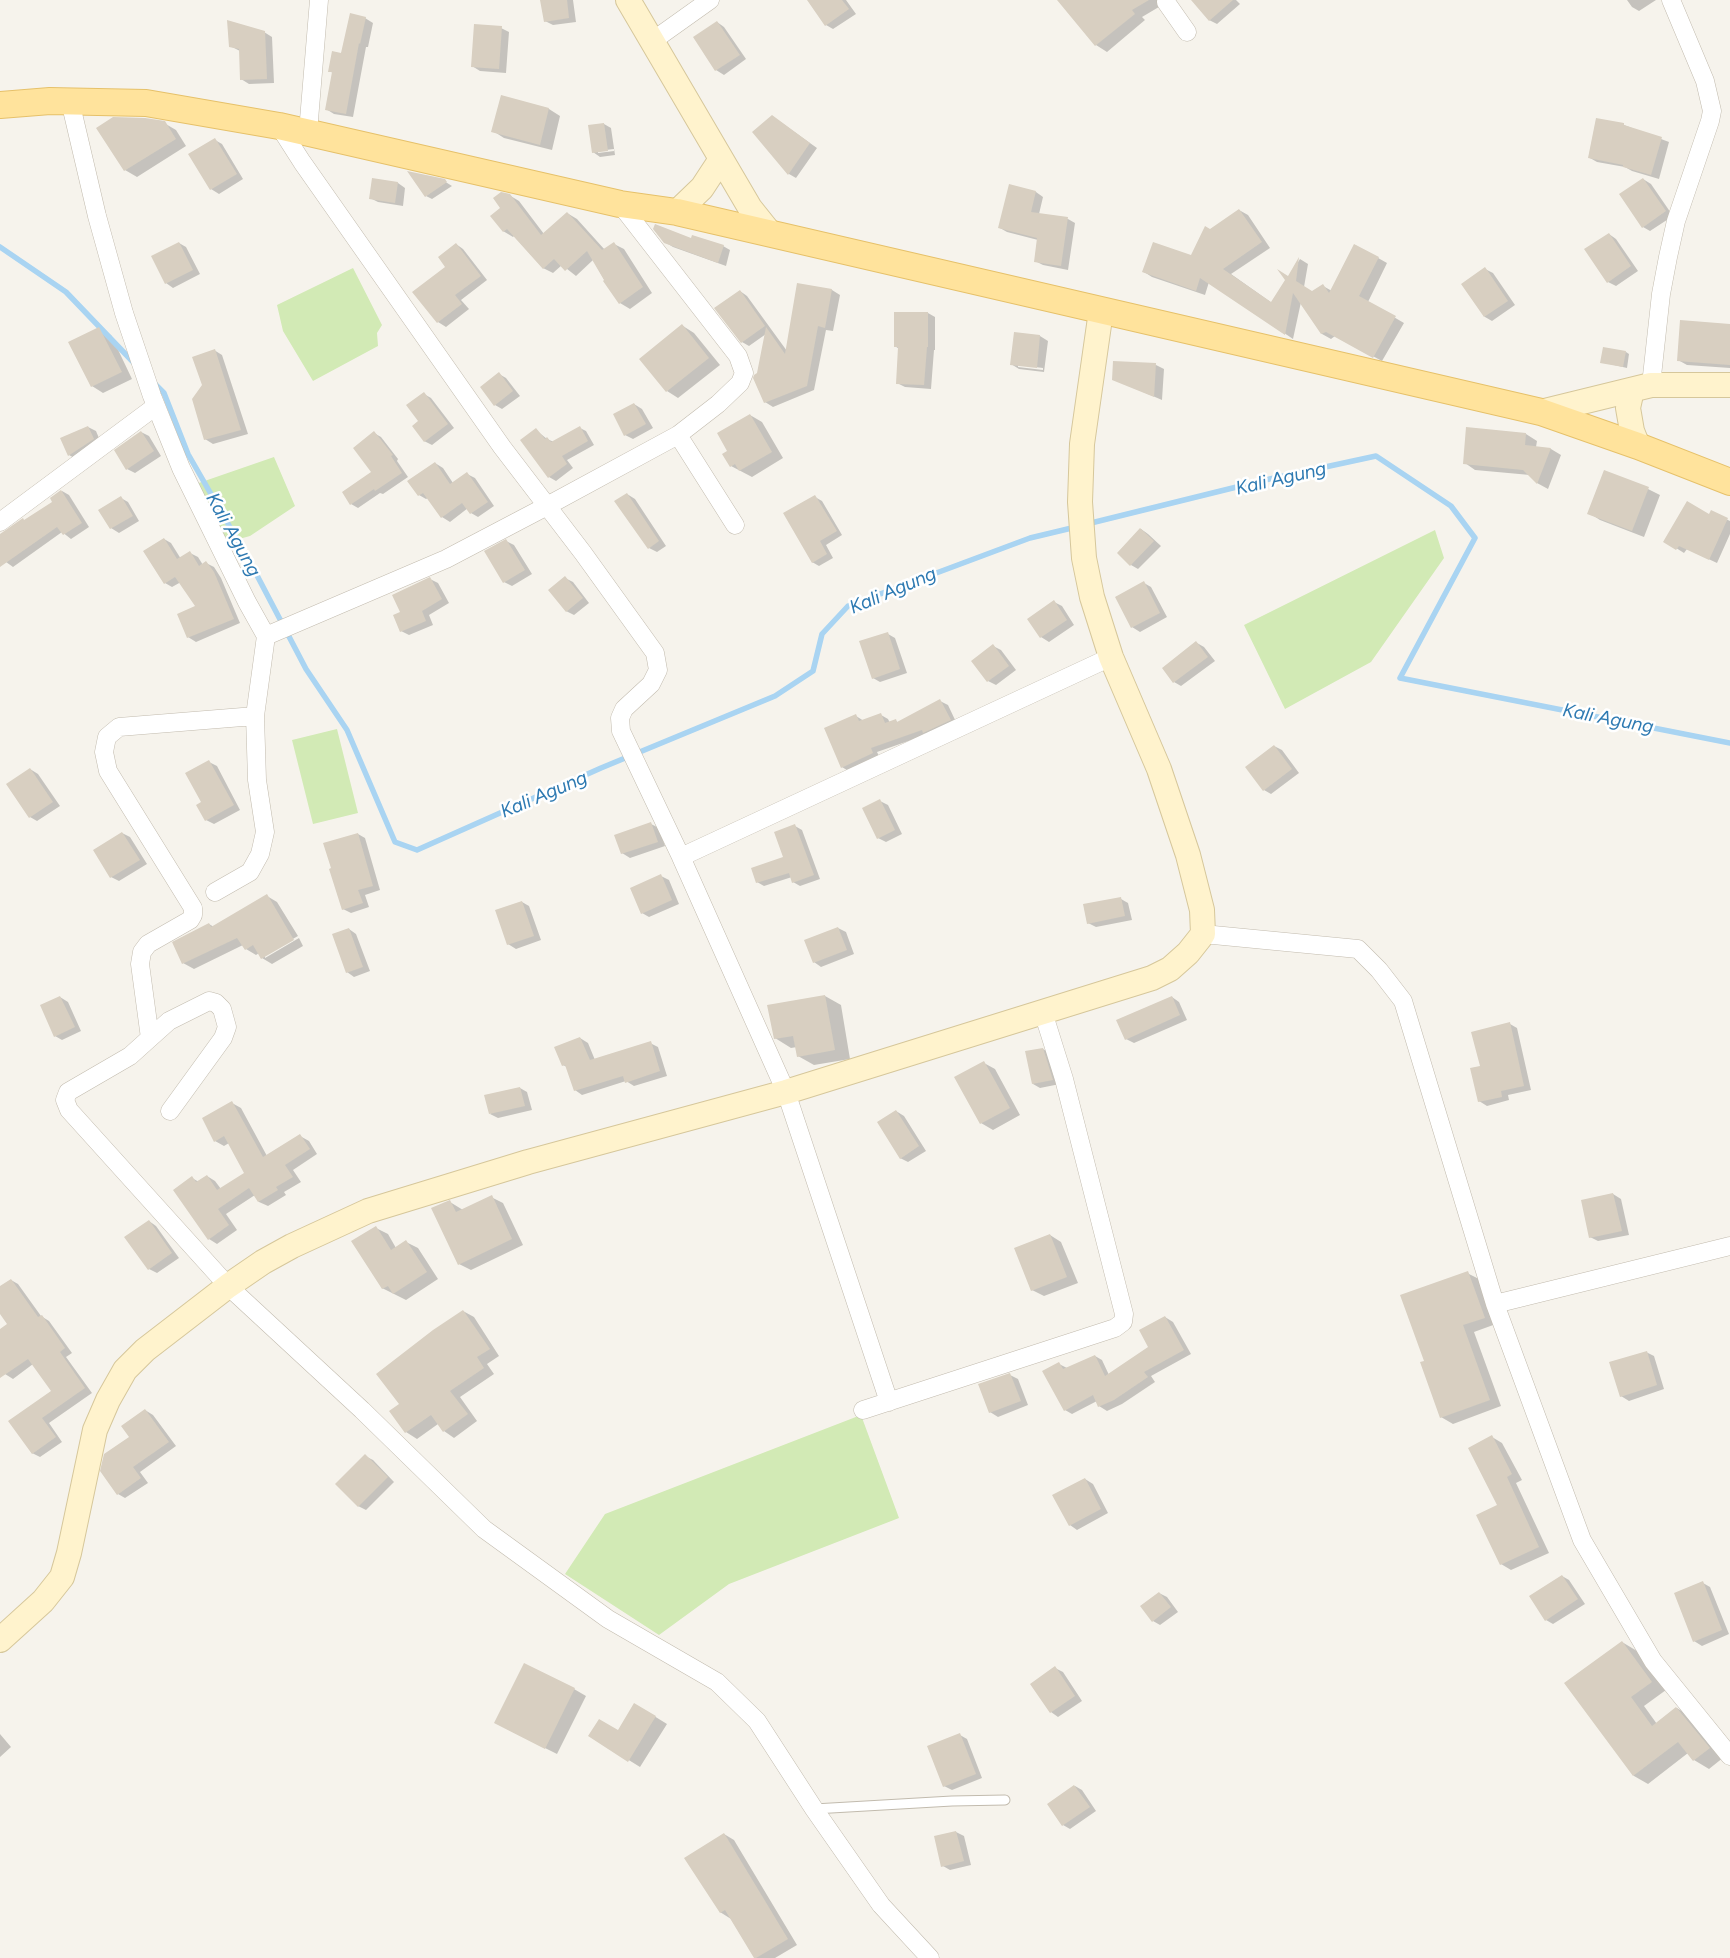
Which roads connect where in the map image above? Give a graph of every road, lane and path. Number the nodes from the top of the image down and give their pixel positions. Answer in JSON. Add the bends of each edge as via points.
{"nodes":[{"id":1,"x":319,"y":0,"type":"edge"},
{"id":2,"x":628,"y":0,"type":"edge"},
{"id":3,"x":710,"y":0,"type":"edge"},
{"id":4,"x":1671,"y":0,"type":"edge"},
{"id":5,"x":1166,"y":1,"type":"edge"},
{"id":6,"x":1188,"y":32,"type":"dead end"},
{"id":7,"x":651,"y":42,"type":"junction"},
{"id":8,"x":60,"y":101,"type":"junction"},
{"id":9,"x":0,"y":105,"type":"edge"},
{"id":10,"x":280,"y":126,"type":"junction"},
{"id":11,"x":308,"y":132,"type":"junction"},
{"id":12,"x":721,"y":159,"type":"junction"},
{"id":13,"x":620,"y":204,"type":"junction"},
{"id":14,"x":677,"y":212,"type":"junction"},
{"id":15,"x":770,"y":234,"type":"junction"},
{"id":16,"x":1101,"y":311,"type":"junction"},
{"id":17,"x":1730,"y":384,"type":"edge"},
{"id":18,"x":1641,"y":388,"type":"junction"},
{"id":19,"x":154,"y":401,"type":"junction"},
{"id":20,"x":1541,"y":412,"type":"junction"},
{"id":21,"x":678,"y":435,"type":"junction"},
{"id":22,"x":1638,"y":446,"type":"junction"},
{"id":23,"x":1730,"y":482,"type":"edge"},
{"id":24,"x":548,"y":506,"type":"junction"},
{"id":25,"x":0,"y":522,"type":"edge"},
{"id":26,"x":735,"y":525,"type":"dead end"},
{"id":27,"x":269,"y":634,"type":"junction"},
{"id":28,"x":1111,"y":657,"type":"junction"},
{"id":29,"x":255,"y":716,"type":"junction"},
{"id":30,"x":681,"y":857,"type":"junction"},
{"id":31,"x":215,"y":892,"type":"dead end"},
{"id":32,"x":1203,"y":934,"type":"junction"},
{"id":33,"x":1043,"y":1012,"type":"junction"},
{"id":34,"x":150,"y":1038,"type":"junction"},
{"id":35,"x":786,"y":1092,"type":"junction"},
{"id":36,"x":170,"y":1112,"type":"dead end"},
{"id":37,"x":1730,"y":1246,"type":"edge"},
{"id":38,"x":228,"y":1286,"type":"junction"},
{"id":39,"x":1495,"y":1304,"type":"junction"},
{"id":40,"x":889,"y":1402,"type":"junction"},
{"id":41,"x":863,"y":1410,"type":"dead end"},
{"id":42,"x":0,"y":1640,"type":"edge"},
{"id":43,"x":1730,"y":1756,"type":"edge"},
{"id":44,"x":1005,"y":1800,"type":"dead end"},
{"id":45,"x":814,"y":1809,"type":"junction"},
{"id":46,"x":930,"y":1958,"type":"edge"}],
"edges":[{"from":1,"to":11,"type":"street"},
{"from":2,"to":7,"type":"street"},
{"from":3,"to":7,"type":"street"},
{"from":4,"to":18,"type":"street","via":[[1704,81],[1712,111],[1679,213]]},
{"from":5,"to":6,"type":"street"},
{"from":7,"to":12,"type":"street"},
{"from":8,"to":9,"type":"main road"},
{"from":8,"to":10,"type":"main road","via":[[146,102]]},
{"from":8,"to":19,"type":"street"},
{"from":10,"to":11,"type":"main road"},
{"from":10,"to":24,"type":"street","via":[[485,423]]},
{"from":11,"to":13,"type":"main road"},
{"from":12,"to":14,"type":"street","via":[[702,188]]},
{"from":12,"to":15,"type":"street","via":[[750,208]]},
{"from":13,"to":14,"type":"main road"},
{"from":13,"to":21,"type":"street","via":[[738,356],[744,373],[740,383],[718,404]]},
{"from":14,"to":15,"type":"main road"},
{"from":15,"to":16,"type":"main road"},
{"from":16,"to":20,"type":"main road"},
{"from":16,"to":28,"type":"street","via":[[1082,444],[1081,512],[1084,558],[1092,597]]},
{"from":17,"to":18,"type":"street"},
{"from":18,"to":20,"type":"street"},
{"from":18,"to":22,"type":"street","via":[[1628,408]]},
{"from":19,"to":25,"type":"street"},
{"from":19,"to":27,"type":"street","via":[[186,477],[246,602]]},
{"from":20,"to":22,"type":"main road"},
{"from":21,"to":24,"type":"street"},
{"from":21,"to":26,"type":"street"},
{"from":22,"to":23,"type":"main road"},
{"from":24,"to":27,"type":"street","via":[[446,559]]},
{"from":24,"to":30,"type":"street","via":[[656,653],[658,670],[651,684],[624,710],[620,718],[621,730]]},
{"from":27,"to":29,"type":"street"},
{"from":28,"to":30,"type":"street"},
{"from":28,"to":32,"type":"street","via":[[1159,769],[1188,855],[1202,910]]},
{"from":29,"to":31,"type":"street","via":[[257,780],[265,832],[260,854],[250,872]]},
{"from":29,"to":34,"type":"street","via":[[119,727],[107,737],[104,752],[108,771],[192,908],[190,920],[148,944],[142,952],[140,964]]},
{"from":30,"to":35,"type":"street"},
{"from":32,"to":33,"type":"street","via":[[1170,970]]},
{"from":32,"to":39,"type":"street","via":[[1358,949],[1379,970],[1403,1001]]},
{"from":33,"to":35,"type":"street"},
{"from":33,"to":40,"type":"street","via":[[1064,1079],[1124,1314],[1123,1322],[1116,1328]]},
{"from":34,"to":36,"type":"street","via":[[169,1021],[197,1005],[209,1001],[222,1009],[227,1027],[223,1038]]},
{"from":34,"to":38,"type":"street","via":[[130,1056],[68,1092],[65,1100],[69,1110]]},
{"from":35,"to":38,"type":"street","via":[[528,1162],[368,1211],[292,1246]]},
{"from":35,"to":40,"type":"street"},
{"from":37,"to":39,"type":"street"},
{"from":38,"to":42,"type":"street","via":[[144,1350],[125,1370],[95,1430],[62,1577],[44,1601]]},
{"from":38,"to":45,"type":"street","via":[[484,1529],[608,1619],[717,1682],[758,1721]]},
{"from":39,"to":43,"type":"street","via":[[1582,1540],[1653,1661]]},
{"from":40,"to":41,"type":"street"},
{"from":44,"to":45,"type":"lane"},
{"from":45,"to":46,"type":"street","via":[[881,1905]]}]}
